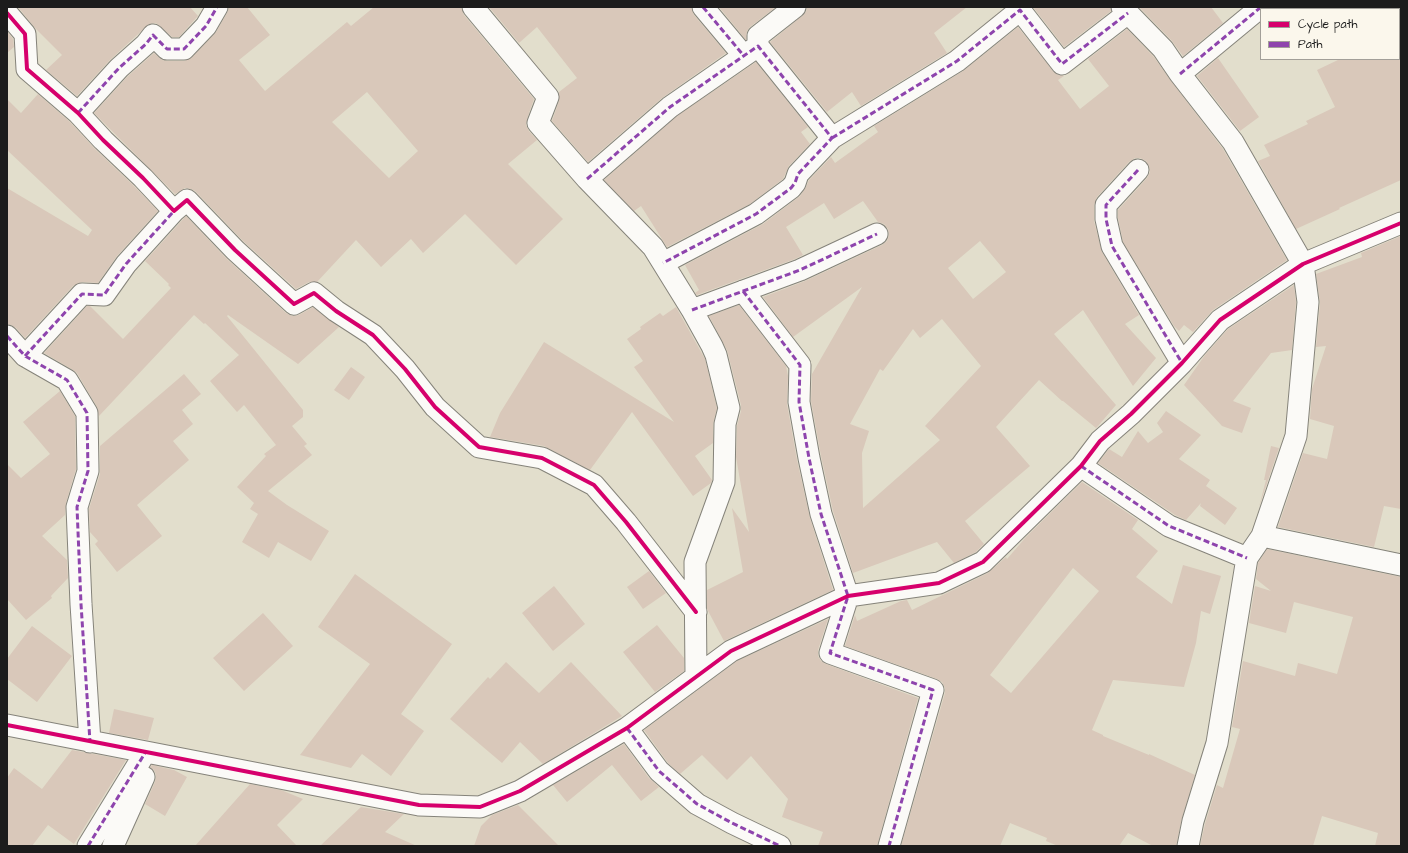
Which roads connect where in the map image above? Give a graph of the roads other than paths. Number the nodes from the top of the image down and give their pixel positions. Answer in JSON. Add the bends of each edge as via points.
{"nodes":[{"id":1,"x":217,"y":7,"type":"edge"},
{"id":2,"x":473,"y":7,"type":"edge"},
{"id":3,"x":703,"y":7,"type":"edge"},
{"id":4,"x":795,"y":7,"type":"edge"},
{"id":5,"x":1261,"y":7,"type":"edge"},
{"id":6,"x":1125,"y":10,"type":"edge"},
{"id":7,"x":7,"y":13,"type":"edge"},
{"id":8,"x":751,"y":51,"type":"junction"},
{"id":9,"x":1180,"y":74,"type":"junction"},
{"id":10,"x":78,"y":113,"type":"junction"},
{"id":11,"x":832,"y":138,"type":"junction"},
{"id":12,"x":1138,"y":170,"type":"dead end"},
{"id":13,"x":587,"y":179,"type":"junction"},
{"id":14,"x":174,"y":211,"type":"junction"},
{"id":15,"x":1401,"y":223,"type":"edge"},
{"id":16,"x":878,"y":234,"type":"dead end"},
{"id":17,"x":664,"y":263,"type":"junction"},
{"id":18,"x":1303,"y":264,"type":"junction"},
{"id":19,"x":743,"y":291,"type":"junction"},
{"id":20,"x":692,"y":310,"type":"junction"},
{"id":21,"x":7,"y":336,"type":"edge"},
{"id":22,"x":25,"y":356,"type":"junction"},
{"id":23,"x":1182,"y":364,"type":"junction"},
{"id":24,"x":1081,"y":466,"type":"junction"},
{"id":25,"x":1262,"y":536,"type":"junction"},
{"id":26,"x":1247,"y":558,"type":"junction"},
{"id":27,"x":1401,"y":565,"type":"edge"},
{"id":28,"x":848,"y":596,"type":"junction"},
{"id":29,"x":696,"y":612,"type":"junction"},
{"id":30,"x":696,"y":676,"type":"junction"},
{"id":31,"x":7,"y":726,"type":"edge"},
{"id":32,"x":627,"y":728,"type":"junction"},
{"id":33,"x":90,"y":742,"type":"junction"},
{"id":34,"x":150,"y":753,"type":"junction"},
{"id":35,"x":88,"y":846,"type":"edge"},
{"id":36,"x":113,"y":846,"type":"edge"},
{"id":37,"x":780,"y":846,"type":"edge"},
{"id":38,"x":889,"y":846,"type":"edge"},
{"id":39,"x":1188,"y":846,"type":"edge"}],
"edges":[{"from":1,"to":10,"type":"street","via":[[206,26],[184,48],[167,50],[153,35]]},
{"from":2,"to":13,"type":"street","via":[[548,97],[538,123]]},
{"from":3,"to":8,"type":"street"},
{"from":4,"to":8,"type":"street","via":[[758,36]]},
{"from":5,"to":9,"type":"street"},
{"from":6,"to":9,"type":"street","via":[[1163,49]]},
{"from":6,"to":11,"type":"street","via":[[1062,64],[1020,10],[957,61]]},
{"from":7,"to":10,"type":"street","via":[[25,34],[27,69]]},
{"from":8,"to":11,"type":"street"},
{"from":8,"to":13,"type":"street","via":[[670,107]]},
{"from":9,"to":18,"type":"street","via":[[1233,142]]},
{"from":10,"to":14,"type":"street"},
{"from":11,"to":17,"type":"street","via":[[798,174],[791,188],[756,214]]},
{"from":12,"to":23,"type":"street","via":[[1106,205],[1106,219],[1112,246]]},
{"from":13,"to":17,"type":"street","via":[[653,247]]},
{"from":14,"to":22,"type":"street","via":[[126,264],[104,295],[82,294]]},
{"from":14,"to":29,"type":"street","via":[[187,200],[235,250],[294,304],[314,293],[336,311],[373,334],[435,407],[479,447],[542,458],[594,485]]},
{"from":15,"to":18,"type":"street"},
{"from":16,"to":19,"type":"street","via":[[800,270]]},
{"from":17,"to":20,"type":"street"},
{"from":18,"to":23,"type":"street","via":[[1220,320]]},
{"from":18,"to":25,"type":"street","via":[[1308,302],[1296,436]]},
{"from":19,"to":20,"type":"street"},
{"from":19,"to":28,"type":"street","via":[[800,365],[800,402],[809,458],[822,514]]},
{"from":20,"to":29,"type":"street","via":[[716,355],[729,408],[724,482],[695,562]]},
{"from":21,"to":22,"type":"street"},
{"from":22,"to":33,"type":"street","via":[[67,380],[87,413],[88,471],[77,507]]},
{"from":23,"to":24,"type":"street","via":[[1100,441]]},
{"from":24,"to":26,"type":"street","via":[[1169,526]]},
{"from":24,"to":28,"type":"street","via":[[983,562],[939,583]]},
{"from":25,"to":26,"type":"street"},
{"from":25,"to":27,"type":"street"},
{"from":26,"to":39,"type":"street","via":[[1217,743]]},
{"from":28,"to":30,"type":"street","via":[[731,651]]},
{"from":28,"to":38,"type":"street","via":[[830,652],[933,690]]},
{"from":29,"to":30,"type":"street"},
{"from":30,"to":32,"type":"street"},
{"from":31,"to":33,"type":"street"},
{"from":32,"to":34,"type":"street","via":[[520,791],[480,807],[419,805]]},
{"from":32,"to":37,"type":"street","via":[[659,771],[697,804]]},
{"from":33,"to":34,"type":"street"},
{"from":34,"to":35,"type":"street"},
{"from":34,"to":36,"type":"street"}]}
